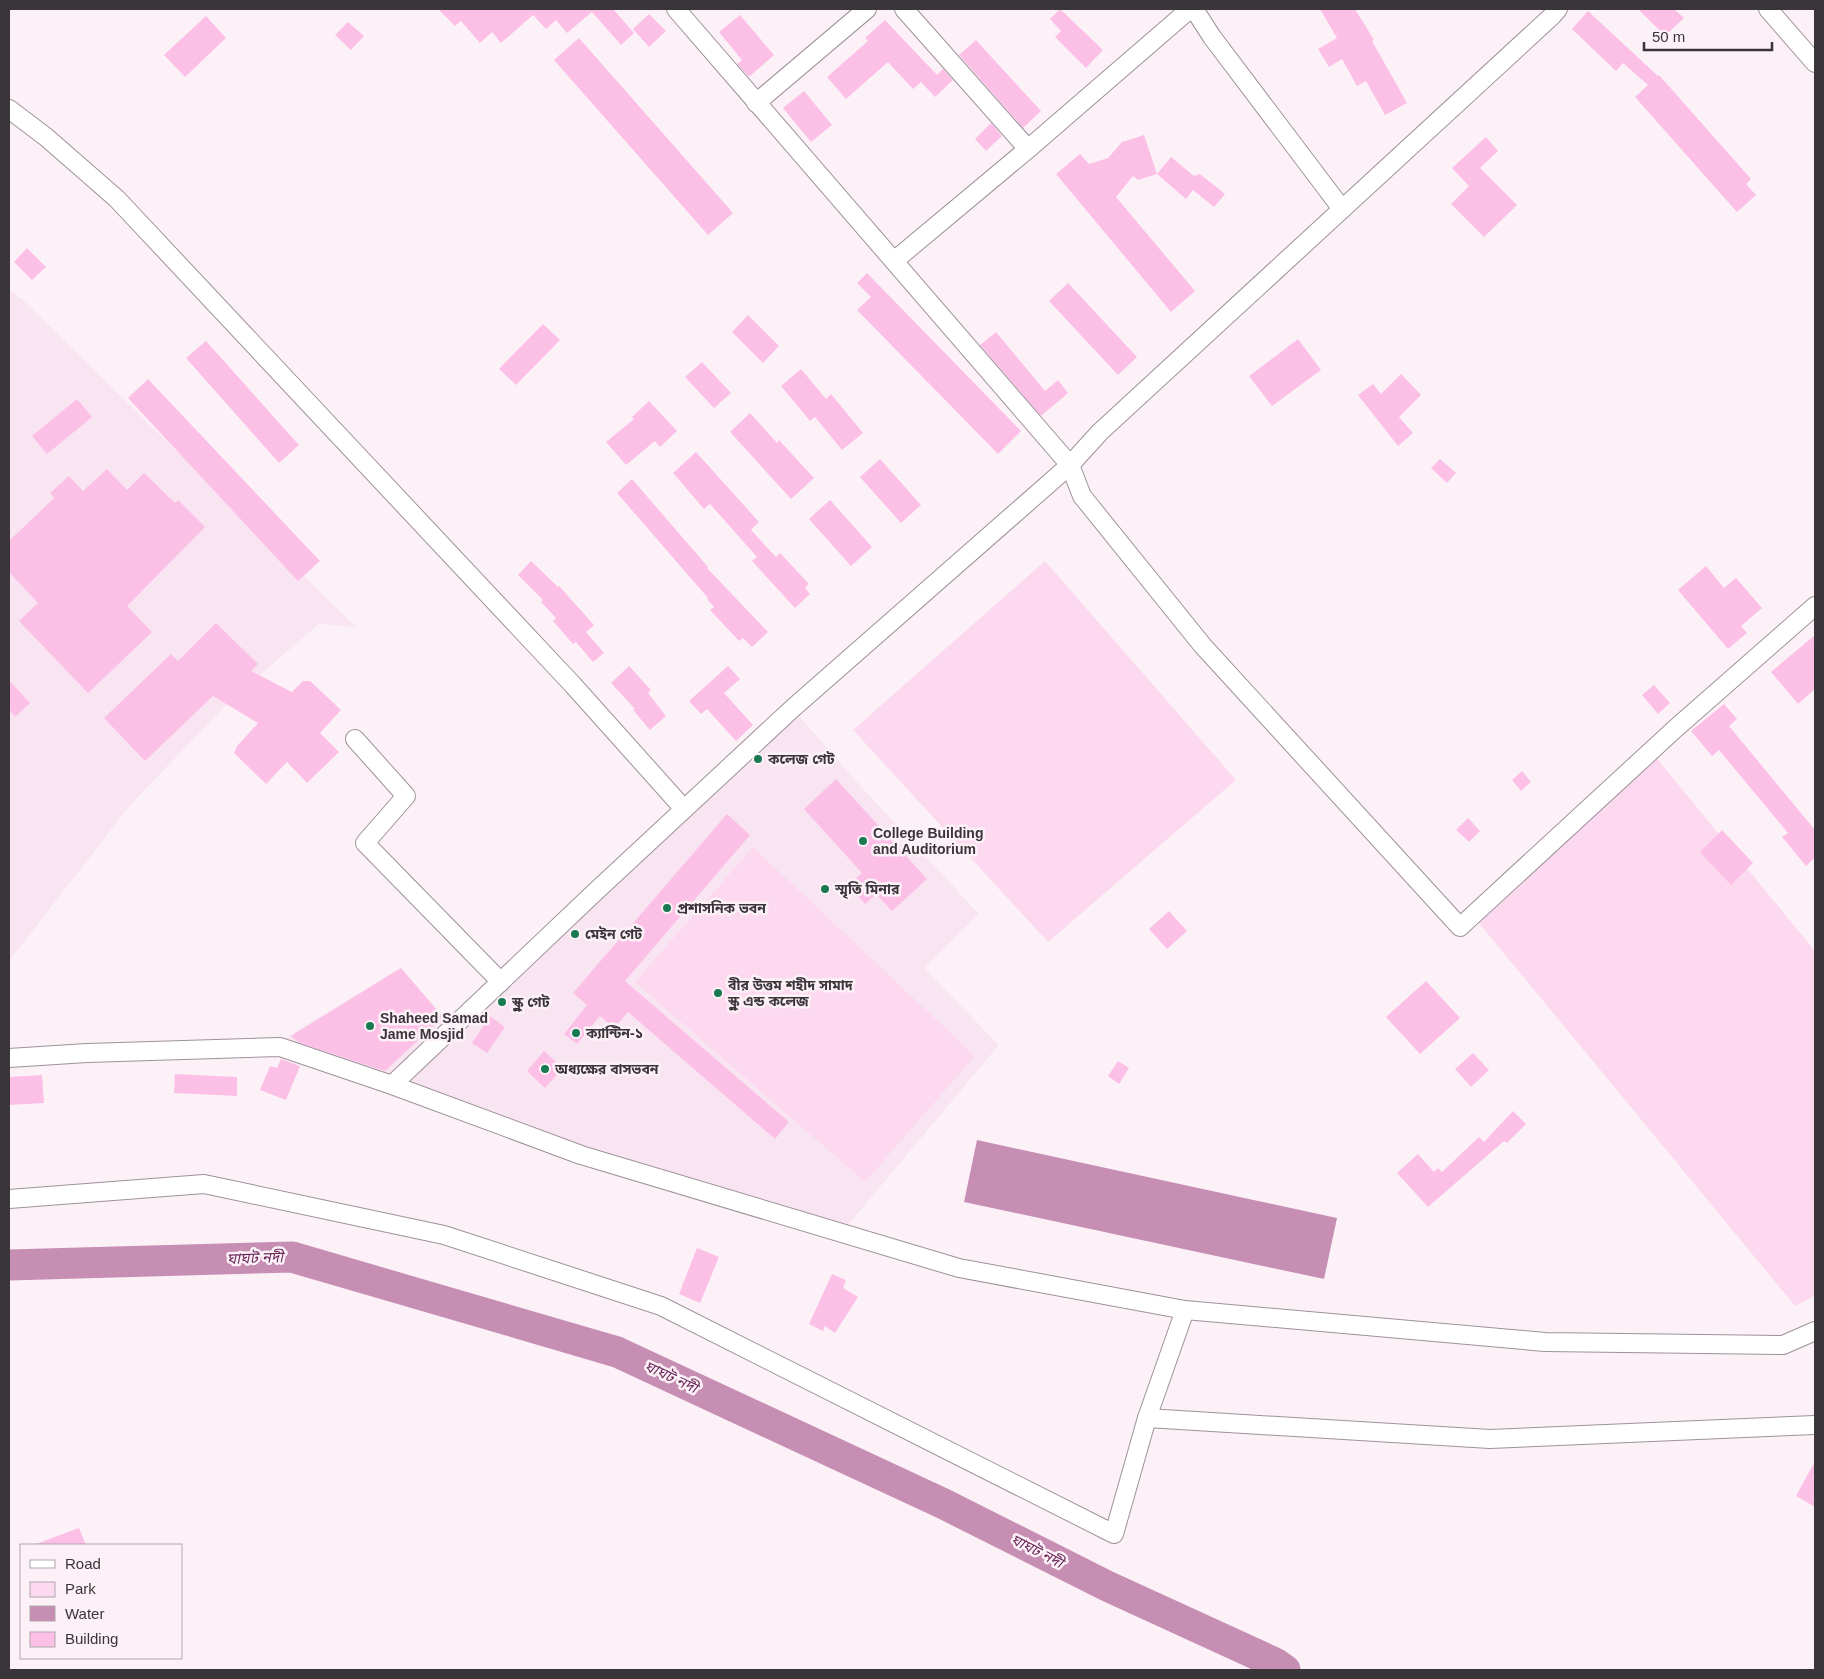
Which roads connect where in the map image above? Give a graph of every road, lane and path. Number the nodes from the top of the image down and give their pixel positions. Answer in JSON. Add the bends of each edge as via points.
{"nodes":[{"id":1,"x":676,"y":9,"type":"edge"},
{"id":2,"x":867,"y":9,"type":"edge"},
{"id":3,"x":904,"y":9,"type":"edge"},
{"id":4,"x":1190,"y":9,"type":"edge"},
{"id":5,"x":1194,"y":9,"type":"edge"},
{"id":6,"x":1558,"y":9,"type":"edge"},
{"id":7,"x":1768,"y":9,"type":"edge"},
{"id":8,"x":1815,"y":63,"type":"edge"},
{"id":9,"x":756,"y":103,"type":"junction"},
{"id":10,"x":9,"y":109,"type":"edge"},
{"id":11,"x":1028,"y":149,"type":"junction"},
{"id":12,"x":1342,"y":209,"type":"junction"},
{"id":13,"x":894,"y":261,"type":"junction"},
{"id":14,"x":1070,"y":465,"type":"junction"},
{"id":15,"x":1815,"y":606,"type":"edge"},
{"id":16,"x":355,"y":739,"type":"dead end"},
{"id":17,"x":684,"y":809,"type":"junction"},
{"id":18,"x":501,"y":982,"type":"junction"},
{"id":19,"x":9,"y":1058,"type":"edge"},
{"id":20,"x":392,"y":1085,"type":"junction"},
{"id":21,"x":9,"y":1199,"type":"edge"},
{"id":22,"x":1185,"y":1310,"type":"junction"},
{"id":23,"x":1815,"y":1331,"type":"edge"},
{"id":24,"x":1147,"y":1418,"type":"junction"},
{"id":25,"x":1815,"y":1425,"type":"edge"}],
"edges":[{"from":1,"to":9,"type":"street"},
{"from":2,"to":9,"type":"street"},
{"from":3,"to":11,"type":"street"},
{"from":4,"to":11,"type":"street"},
{"from":5,"to":12,"type":"street"},
{"from":6,"to":12,"type":"street"},
{"from":7,"to":8,"type":"street"},
{"from":9,"to":13,"type":"street"},
{"from":10,"to":17,"type":"street","via":[[118,199],[573,685]]},
{"from":11,"to":13,"type":"street"},
{"from":12,"to":14,"type":"street","via":[[1100,432]]},
{"from":13,"to":14,"type":"street"},
{"from":14,"to":15,"type":"street","via":[[1082,496],[1203,646],[1460,927],[1676,728]]},
{"from":14,"to":17,"type":"street","via":[[800,701]]},
{"from":16,"to":18,"type":"street","via":[[406,796],[365,843]]},
{"from":17,"to":18,"type":"street"},
{"from":18,"to":20,"type":"street"},
{"from":19,"to":20,"type":"street","via":[[280,1048]]},
{"from":20,"to":22,"type":"street","via":[[581,1154],[960,1268]]},
{"from":21,"to":24,"type":"street","via":[[204,1184],[444,1235],[661,1306],[1114,1534]]},
{"from":22,"to":23,"type":"street","via":[[1545,1342],[1783,1345]]},
{"from":22,"to":24,"type":"street"},
{"from":24,"to":25,"type":"street","via":[[1490,1439]]}]}
